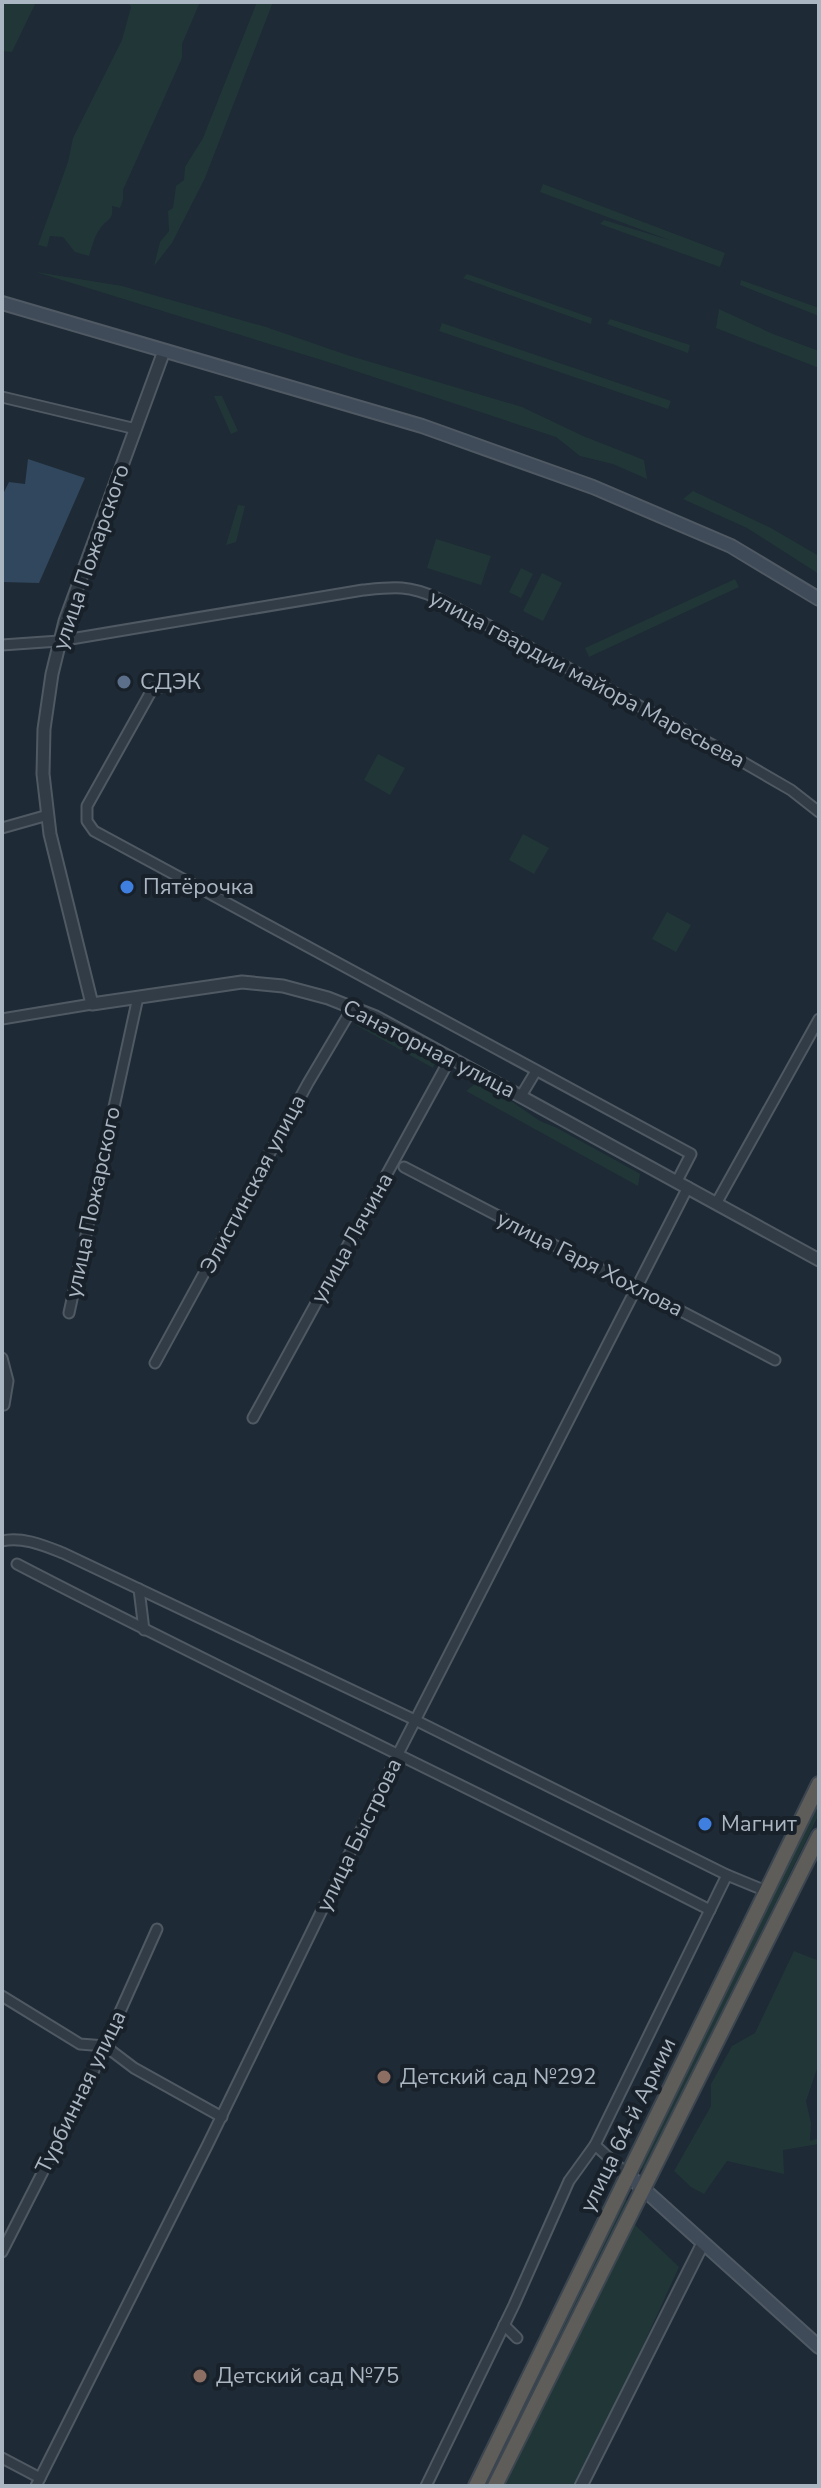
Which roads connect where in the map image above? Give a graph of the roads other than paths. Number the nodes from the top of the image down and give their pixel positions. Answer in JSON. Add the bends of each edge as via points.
{"nodes":[{"id":1,"x":2,"y":303,"type":"edge"},
{"id":2,"x":164,"y":351,"type":"junction"},
{"id":3,"x":2,"y":397,"type":"edge"},
{"id":4,"x":136,"y":429,"type":"junction"},
{"id":5,"x":819,"y":599,"type":"edge"},
{"id":6,"x":59,"y":641,"type":"junction"},
{"id":7,"x":2,"y":645,"type":"edge"},
{"id":8,"x":186,"y":683,"type":"dead end"},
{"id":9,"x":819,"y":812,"type":"edge"},
{"id":10,"x":48,"y":815,"type":"junction"},
{"id":11,"x":2,"y":828,"type":"edge"},
{"id":12,"x":138,"y":997,"type":"junction"},
{"id":13,"x":92,"y":1004,"type":"junction"},
{"id":14,"x":353,"y":1007,"type":"junction"},
{"id":15,"x":2,"y":1019,"type":"edge"},
{"id":16,"x":819,"y":1019,"type":"edge"},
{"id":17,"x":451,"y":1057,"type":"junction"},
{"id":18,"x":536,"y":1071,"type":"junction"},
{"id":19,"x":521,"y":1096,"type":"junction"},
{"id":20,"x":404,"y":1167,"type":"dead end"},
{"id":21,"x":682,"y":1184,"type":"junction"},
{"id":22,"x":717,"y":1202,"type":"junction"},
{"id":23,"x":819,"y":1260,"type":"edge"},
{"id":24,"x":636,"y":1288,"type":"junction"},
{"id":25,"x":69,"y":1313,"type":"dead end"},
{"id":26,"x":2,"y":1358,"type":"edge"},
{"id":27,"x":775,"y":1360,"type":"dead end"},
{"id":28,"x":155,"y":1363,"type":"dead end"},
{"id":29,"x":4,"y":1405,"type":"dead end"},
{"id":30,"x":253,"y":1418,"type":"dead end"},
{"id":31,"x":2,"y":1541,"type":"edge"},
{"id":32,"x":17,"y":1564,"type":"dead end"},
{"id":33,"x":139,"y":1589,"type":"junction"},
{"id":34,"x":144,"y":1630,"type":"junction"},
{"id":35,"x":415,"y":1720,"type":"junction"},
{"id":36,"x":398,"y":1754,"type":"junction"},
{"id":37,"x":819,"y":1784,"type":"edge"},
{"id":38,"x":819,"y":1836,"type":"edge"},
{"id":39,"x":727,"y":1875,"type":"junction"},
{"id":40,"x":766,"y":1891,"type":"junction"},
{"id":41,"x":710,"y":1910,"type":"junction"},
{"id":42,"x":157,"y":1929,"type":"dead end"},
{"id":43,"x":2,"y":1997,"type":"edge"},
{"id":44,"x":105,"y":2046,"type":"junction"},
{"id":45,"x":222,"y":2117,"type":"junction"},
{"id":46,"x":595,"y":2145,"type":"junction"},
{"id":47,"x":628,"y":2175,"type":"junction"},
{"id":48,"x":643,"y":2189,"type":"junction"},
{"id":49,"x":703,"y":2243,"type":"junction"},
{"id":50,"x":2,"y":2252,"type":"edge"},
{"id":51,"x":504,"y":2325,"type":"junction"},
{"id":52,"x":517,"y":2338,"type":"dead end"},
{"id":53,"x":819,"y":2347,"type":"edge"},
{"id":54,"x":2,"y":2458,"type":"edge"},
{"id":55,"x":38,"y":2482,"type":"edge"},
{"id":56,"x":426,"y":2486,"type":"edge"},
{"id":57,"x":476,"y":2486,"type":"edge"},
{"id":58,"x":495,"y":2486,"type":"edge"},
{"id":59,"x":581,"y":2486,"type":"edge"}],
"edges":[{"from":1,"to":2,"type":"main road"},
{"from":2,"to":4,"type":"street","name":"улица Пожарского"},
{"from":2,"to":5,"type":"main road","via":[[422,426],[593,487],[731,546]]},
{"from":3,"to":4,"type":"street"},
{"from":4,"to":6,"type":"street","name":"улица Пожарского"},
{"from":6,"to":7,"type":"street","name":"улица гвардии майора Маресьева"},
{"from":6,"to":9,"type":"street","name":"улица гвардии майора Маресьева","via":[[363,590],[411,588],[722,750]]},
{"from":6,"to":10,"type":"street","name":"улица Пожарского","via":[[44,729]]},
{"from":8,"to":18,"type":"street","via":[[153,688],[87,806],[89,826]]},
{"from":10,"to":11,"type":"street"},
{"from":10,"to":13,"type":"street","name":"улица Пожарского"},
{"from":12,"to":13,"type":"street","name":"Санаторная улица"},
{"from":12,"to":14,"type":"street","name":"Санаторная улица","via":[[242,982],[283,986]]},
{"from":12,"to":25,"type":"street","name":"улица Пожарского"},
{"from":13,"to":15,"type":"street","name":"Санаторная улица"},
{"from":14,"to":17,"type":"street","name":"Санаторная улица"},
{"from":14,"to":28,"type":"street","name":"Элистинская улица"},
{"from":16,"to":22,"type":"street"},
{"from":17,"to":19,"type":"street","name":"Санаторная улица"},
{"from":17,"to":30,"type":"street","name":"улица Лячина"},
{"from":18,"to":19,"type":"street"},
{"from":18,"to":21,"type":"street","name":"улица Быстрова","via":[[691,1154]]},
{"from":19,"to":21,"type":"street","name":"Санаторная улица"},
{"from":20,"to":24,"type":"street","name":"улица Гаря Хохлова"},
{"from":21,"to":22,"type":"street","name":"Санаторная улица"},
{"from":21,"to":24,"type":"street","name":"улица Быстрова"},
{"from":22,"to":23,"type":"street","name":"Санаторная улица"},
{"from":24,"to":27,"type":"street","name":"улица Гаря Хохлова"},
{"from":24,"to":35,"type":"street","name":"улица Быстрова"},
{"from":26,"to":29,"type":"street","via":[[8,1381]]},
{"from":31,"to":33,"type":"street","via":[[42,1545]]},
{"from":32,"to":34,"type":"street"},
{"from":33,"to":34,"type":"street"},
{"from":33,"to":35,"type":"street"},
{"from":34,"to":36,"type":"street"},
{"from":35,"to":36,"type":"street","name":"улица Быстрова"},
{"from":35,"to":39,"type":"street"},
{"from":36,"to":41,"type":"street"},
{"from":36,"to":45,"type":"street","name":"улица Быстрова"},
{"from":37,"to":40,"type":"highway","name":"улица 64-й Армии"},
{"from":38,"to":48,"type":"highway","name":"улица 64-й Армии"},
{"from":39,"to":40,"type":"street"},
{"from":39,"to":41,"type":"street"},
{"from":40,"to":47,"type":"highway","name":"улица 64-й Армии"},
{"from":41,"to":46,"type":"street"},
{"from":42,"to":44,"type":"street","name":"Турбинная улица"},
{"from":43,"to":44,"type":"street","via":[[80,2044]]},
{"from":44,"to":45,"type":"street"},
{"from":44,"to":50,"type":"street","name":"Турбинная улица"},
{"from":45,"to":55,"type":"street","name":"улица Быстрова"},
{"from":46,"to":47,"type":"street"},
{"from":46,"to":51,"type":"street","via":[[569,2181]]},
{"from":47,"to":48,"type":"main road"},
{"from":47,"to":57,"type":"highway","name":"улица 64-й Армии"},
{"from":48,"to":49,"type":"main road"},
{"from":48,"to":58,"type":"highway","name":"улица 64-й Армии"},
{"from":49,"to":53,"type":"main road"},
{"from":49,"to":59,"type":"street"},
{"from":51,"to":52,"type":"street"},
{"from":51,"to":56,"type":"street"},
{"from":54,"to":55,"type":"street"}]}
